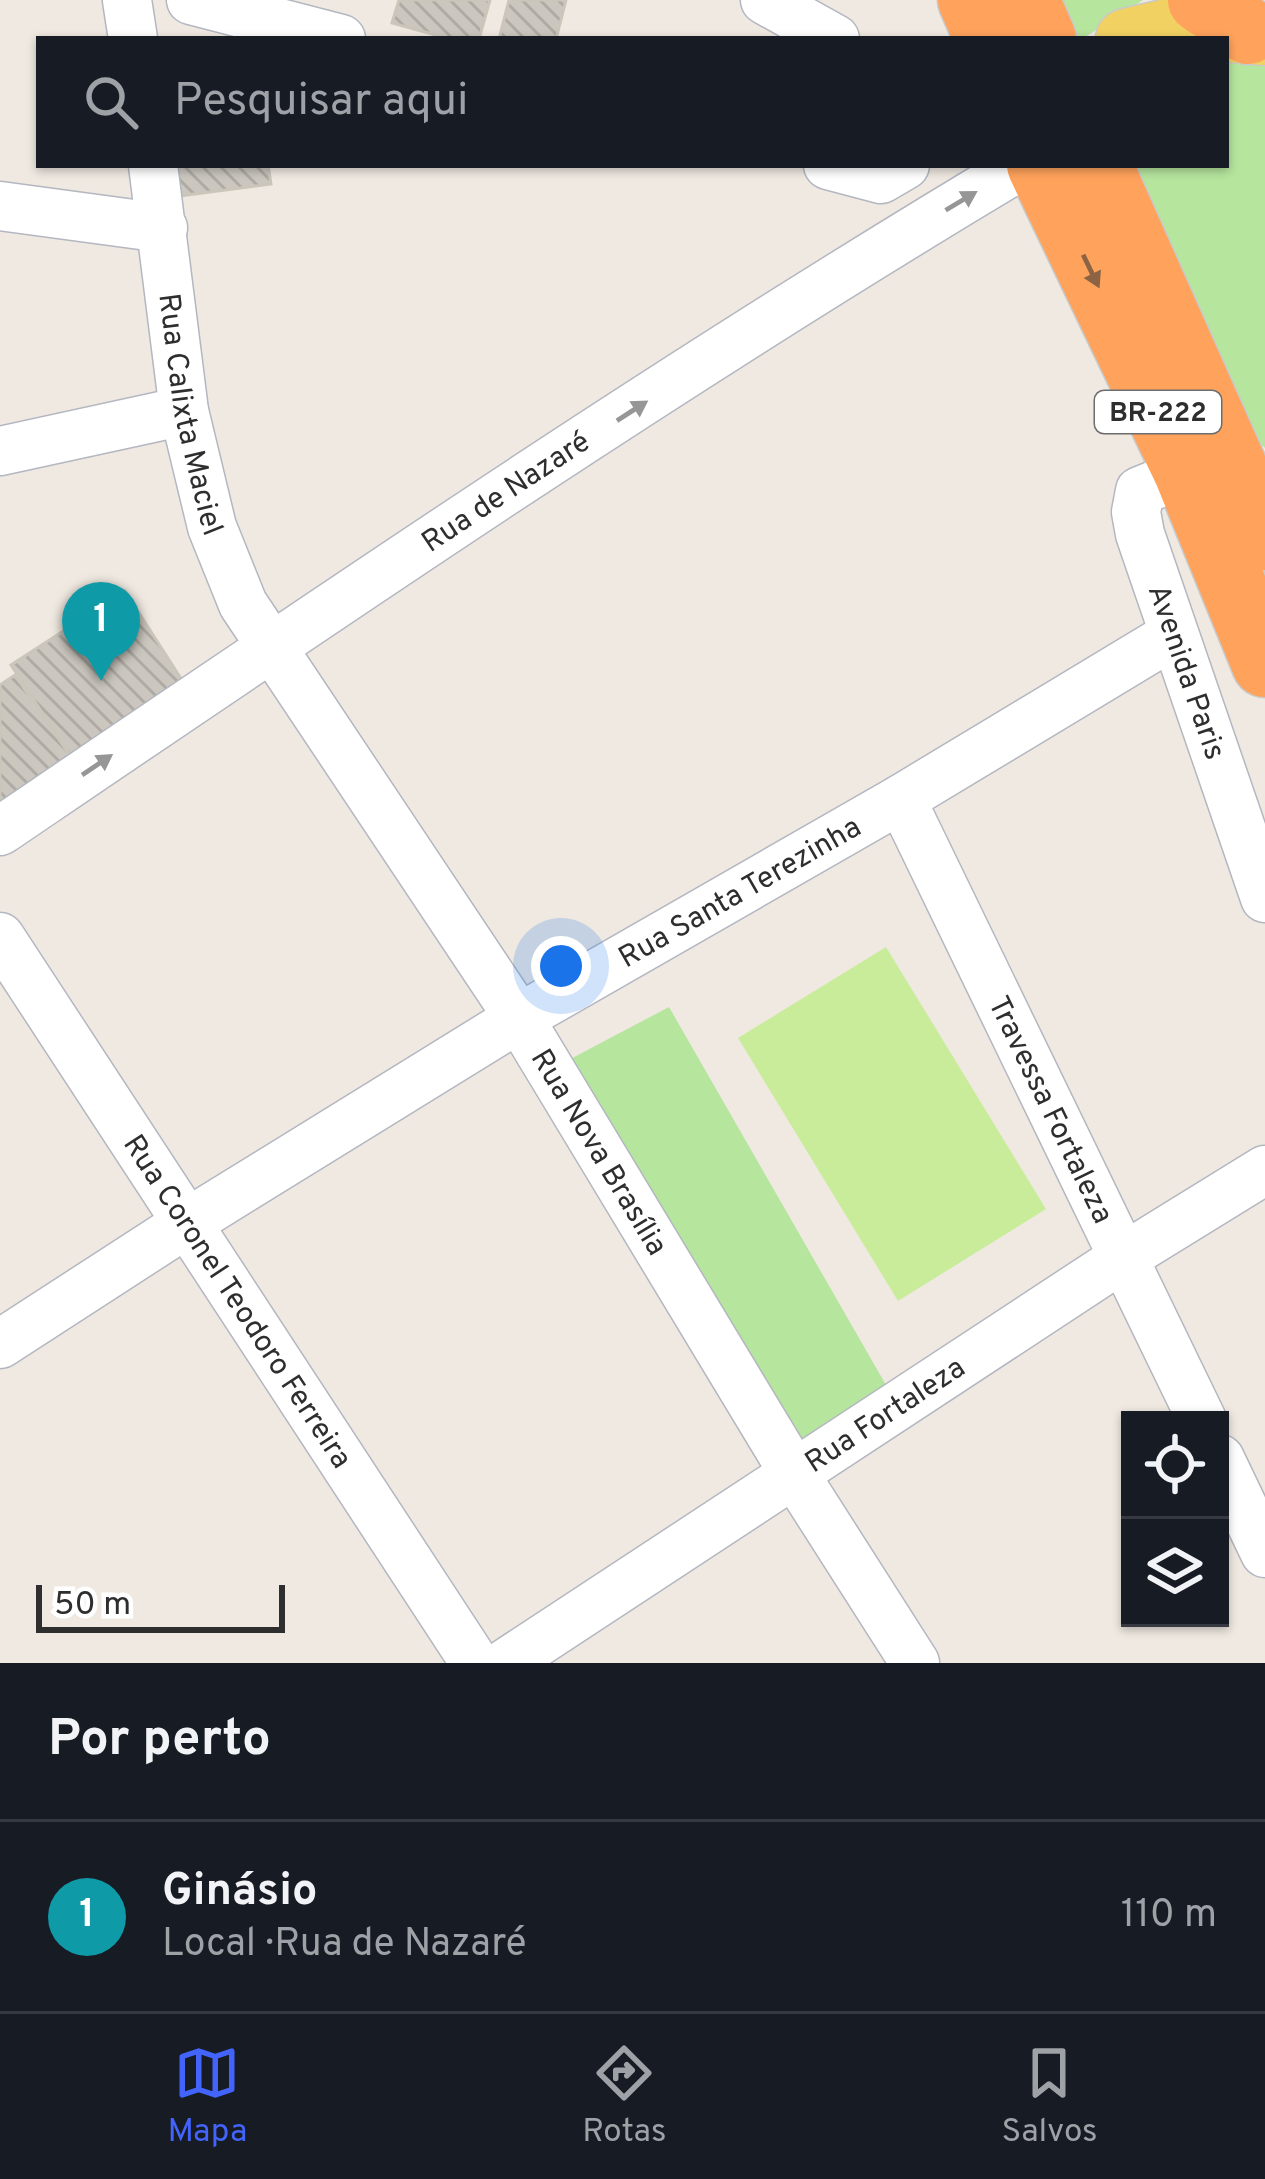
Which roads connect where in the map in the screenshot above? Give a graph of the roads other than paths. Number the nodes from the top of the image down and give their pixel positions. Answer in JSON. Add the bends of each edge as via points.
{"nodes":[{"id":1,"x":128,"y":0,"type":"edge"},
{"id":2,"x":191,"y":0,"type":"edge"},
{"id":3,"x":765,"y":0,"type":"edge"},
{"id":4,"x":971,"y":0,"type":"edge"},
{"id":5,"x":1026,"y":0,"type":"edge"},
{"id":6,"x":1248,"y":20,"type":"edge"},
{"id":7,"x":134,"y":36,"type":"edge"},
{"id":8,"x":329,"y":36,"type":"edge"},
{"id":9,"x":830,"y":36,"type":"edge"},
{"id":10,"x":987,"y":36,"type":"edge"},
{"id":11,"x":1042,"y":36,"type":"edge"},
{"id":12,"x":1139,"y":36,"type":"edge"},
{"id":13,"x":153,"y":168,"type":"edge"},
{"id":14,"x":856,"y":168,"type":"edge"},
{"id":15,"x":1017,"y":168,"type":"edge"},
{"id":16,"x":1042,"y":168,"type":"edge"},
{"id":17,"x":1100,"y":168,"type":"edge"},
{"id":18,"x":893,"y":172,"type":"edge"},
{"id":19,"x":0,"y":206,"type":"edge"},
{"id":20,"x":163,"y":228,"type":"junction"},
{"id":21,"x":911,"y":231,"type":"junction"},
{"id":22,"x":184,"y":411,"type":"junction"},
{"id":23,"x":0,"y":451,"type":"edge"},
{"id":24,"x":1230,"y":472,"type":"edge"},
{"id":25,"x":1265,"y":536,"type":"edge"},
{"id":26,"x":1173,"y":635,"type":"junction"},
{"id":27,"x":273,"y":646,"type":"junction"},
{"id":28,"x":1265,"y":664,"type":"edge"},
{"id":29,"x":901,"y":799,"type":"junction"},
{"id":30,"x":0,"y":831,"type":"edge"},
{"id":31,"x":1265,"y":898,"type":"edge"},
{"id":32,"x":0,"y":937,"type":"edge"},
{"id":33,"x":519,"y":1018,"type":"junction"},
{"id":34,"x":1265,"y":1170,"type":"edge"},
{"id":35,"x":187,"y":1223,"type":"junction"},
{"id":36,"x":1124,"y":1257,"type":"junction"},
{"id":37,"x":0,"y":1344,"type":"edge"},
{"id":38,"x":1198,"y":1411,"type":"edge"},
{"id":39,"x":796,"y":1475,"type":"junction"},
{"id":40,"x":1229,"y":1478,"type":"edge"},
{"id":41,"x":1265,"y":1553,"type":"edge"},
{"id":42,"x":460,"y":1657,"type":"edge"},
{"id":43,"x":506,"y":1663,"type":"edge"},
{"id":44,"x":915,"y":1663,"type":"edge"}],
"edges":[{"from":1,"to":7,"type":"street"},
{"from":2,"to":8,"type":"street"},
{"from":3,"to":9,"type":"street"},
{"from":4,"to":10,"type":"highway"},
{"from":5,"to":11,"type":"highway"},
{"from":6,"to":12,"type":"main road"},
{"from":13,"to":20,"type":"street","name":"Rua Calixta Maciel"},
{"from":14,"to":18,"type":"street"},
{"from":21,"to":15,"type":"street","name":"Rua de Nazaré","one_way":true},
{"from":16,"to":24,"type":"highway","number":"BR-222","one_way":true},
{"from":17,"to":24,"type":"highway","number":"BR-222"},
{"from":18,"to":21,"type":"street"},
{"from":19,"to":20,"type":"street"},
{"from":20,"to":22,"type":"street","name":"Rua Calixta Maciel"},
{"from":27,"to":21,"type":"street","name":"Rua de Nazaré","one_way":true},
{"from":22,"to":23,"type":"street"},
{"from":22,"to":27,"type":"street","name":"Rua Calixta Maciel","via":[[218,544],[243,604]]},
{"from":24,"to":25,"type":"highway","number":"BR-222"},
{"from":24,"to":26,"type":"street","name":"Avenida Paris","via":[[1144,486],[1136,501]]},
{"from":24,"to":28,"type":"highway","number":"BR-222"},
{"from":26,"to":29,"type":"street","name":"Rua Santa Terezinha"},
{"from":26,"to":31,"type":"street","name":"Avenida Paris"},
{"from":30,"to":27,"type":"street","name":"Rua de Nazaré","one_way":true},
{"from":27,"to":33,"type":"street","name":"Rua Nova Brasília"},
{"from":29,"to":33,"type":"street","name":"Rua Santa Terezinha"},
{"from":29,"to":36,"type":"street","name":"Travessa Fortaleza"},
{"from":32,"to":35,"type":"street","name":"Rua Coronel Teodoro Ferreira"},
{"from":33,"to":35,"type":"street","name":"Rua Santa Terezinha"},
{"from":33,"to":39,"type":"street","name":"Rua Nova Brasília"},
{"from":34,"to":36,"type":"street","name":"Rua Fortaleza"},
{"from":35,"to":37,"type":"street","name":"Rua Santa Terezinha"},
{"from":35,"to":42,"type":"street","name":"Rua Coronel Teodoro Ferreira"},
{"from":36,"to":38,"type":"street","name":"Travessa Fortaleza"},
{"from":36,"to":39,"type":"street","name":"Rua Fortaleza"},
{"from":39,"to":43,"type":"street","name":"Rua Fortaleza"},
{"from":39,"to":44,"type":"street","name":"Rua Nova Brasília"},
{"from":40,"to":41,"type":"street"}]}
